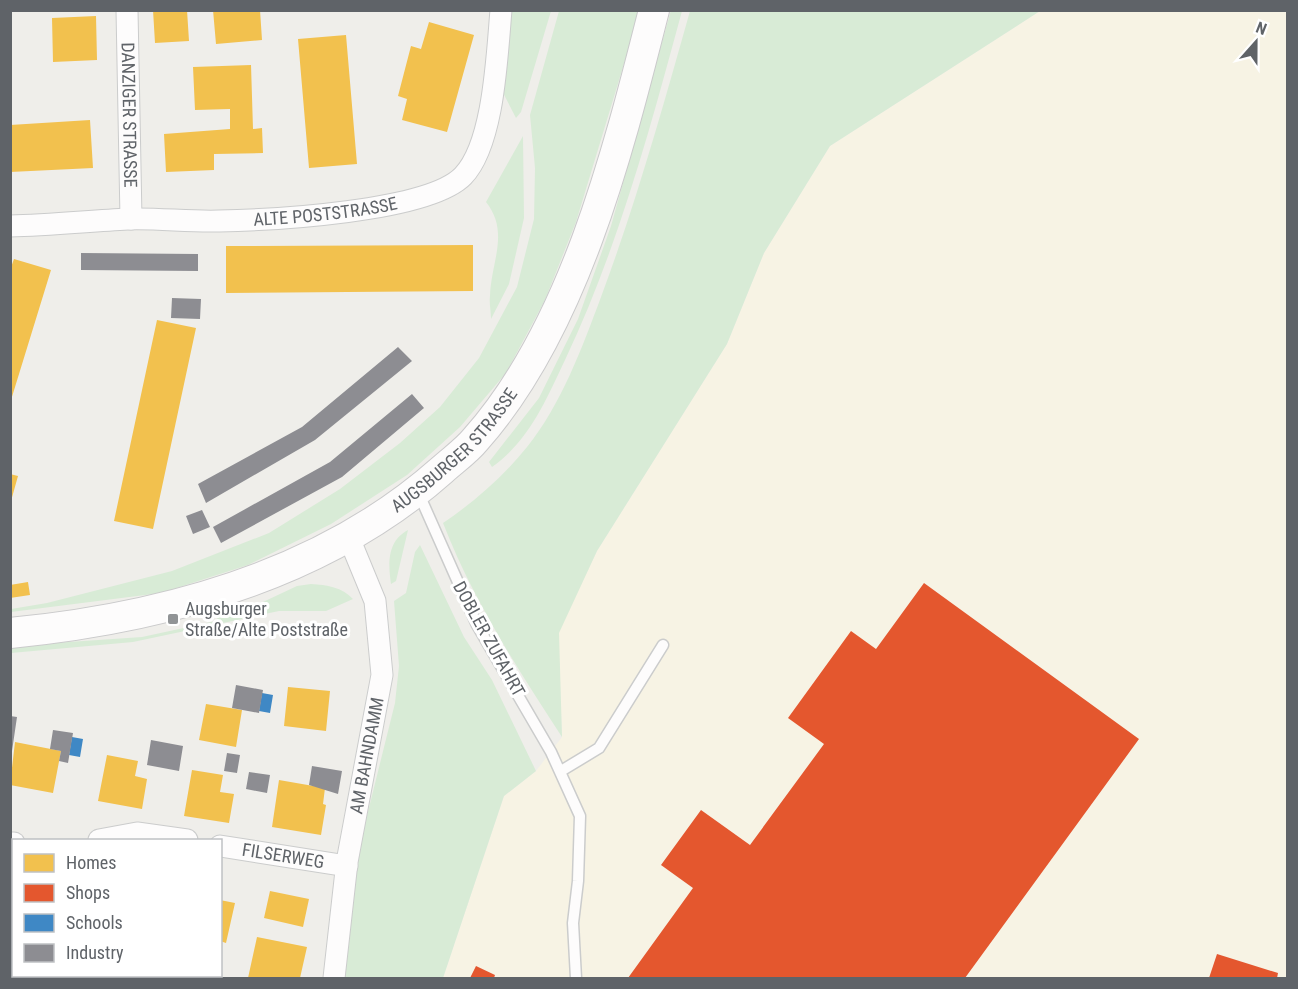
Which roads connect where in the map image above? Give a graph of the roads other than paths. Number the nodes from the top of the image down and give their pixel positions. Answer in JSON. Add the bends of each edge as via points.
{"nodes":[{"id":1,"x":127,"y":10,"type":"edge"},
{"id":2,"x":501,"y":10,"type":"edge"},
{"id":3,"x":654,"y":10,"type":"edge"},
{"id":4,"x":131,"y":219,"type":"junction"},
{"id":5,"x":10,"y":226,"type":"edge"},
{"id":6,"x":418,"y":492,"type":"junction"},
{"id":7,"x":349,"y":538,"type":"junction"},
{"id":8,"x":10,"y":633,"type":"edge"},
{"id":9,"x":663,"y":645,"type":"dead end"},
{"id":10,"x":561,"y":771,"type":"junction"},
{"id":11,"x":104,"y":839,"type":"edge"},
{"id":12,"x":180,"y":839,"type":"edge"},
{"id":13,"x":222,"y":846,"type":"edge"},
{"id":14,"x":347,"y":866,"type":"junction"},
{"id":15,"x":334,"y":978,"type":"edge"},
{"id":16,"x":576,"y":978,"type":"edge"}],
"edges":[{"from":1,"to":4,"type":"street","name":"DANZIGER STRASSE"},
{"from":2,"to":4,"type":"street","name":"ALTE POSTSTRASSE","via":[[494,84],[482,144],[462,177],[438,191],[392,204],[327,214],[218,221]]},
{"from":3,"to":6,"type":"main road","name":"AUGSBURGER STRASSE","via":[[634,92],[591,227],[556,313],[518,382],[475,441]]},
{"from":4,"to":5,"type":"street","name":"ALTE POSTSTRASSE"},
{"from":6,"to":7,"type":"main road","name":"AUGSBURGER STRASSE"},
{"from":6,"to":10,"type":"lane","name":"DOBLER ZUFAHRT","via":[[477,625]]},
{"from":7,"to":8,"type":"main road","name":"AUGSBURGER STRASSE","via":[[254,580],[164,608]]},
{"from":7,"to":14,"type":"street","name":"AM BAHNDAMM","via":[[375,601],[382,675]]},
{"from":9,"to":10,"type":"lane","via":[[599,748]]},
{"from":10,"to":16,"type":"lane","name":"DOBLER ZUFAHRT","via":[[580,816],[573,923]]},
{"from":11,"to":12,"type":"street","via":[[136,833]]},
{"from":13,"to":14,"type":"street","name":"FILSERWEG"},
{"from":14,"to":15,"type":"street","name":"AM BAHNDAMM"}]}
